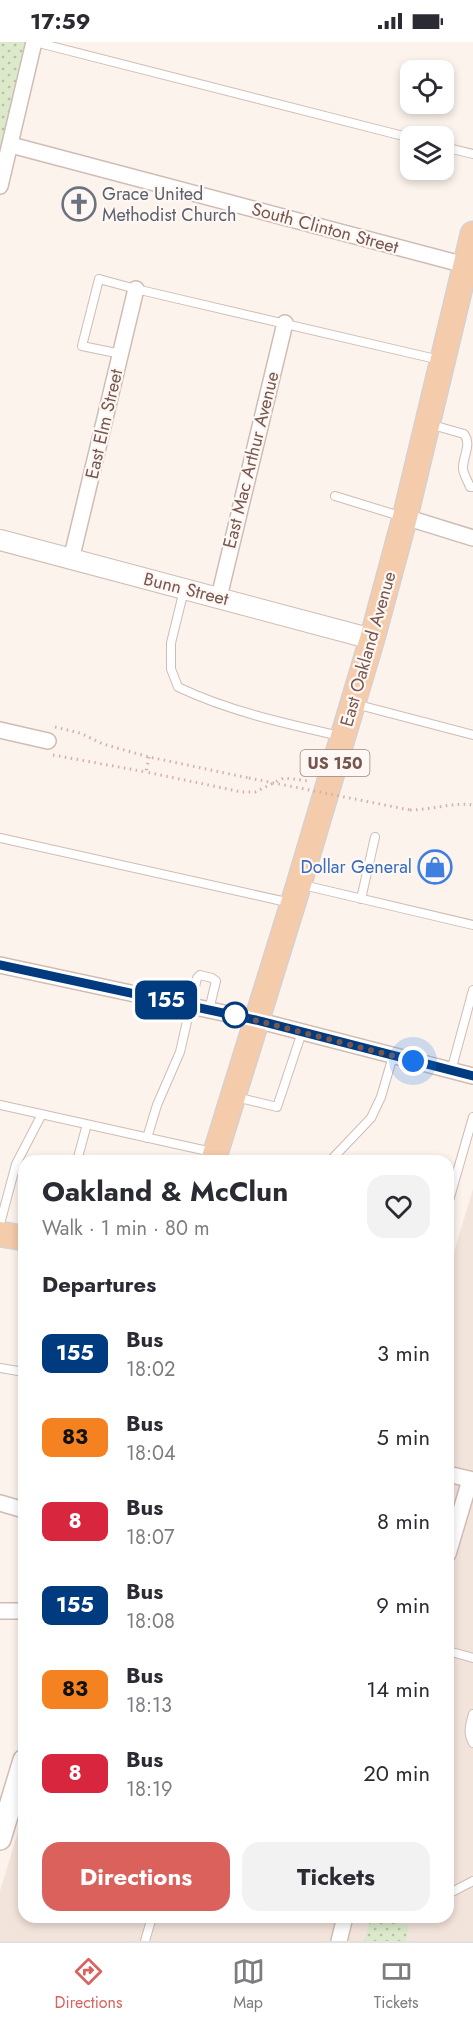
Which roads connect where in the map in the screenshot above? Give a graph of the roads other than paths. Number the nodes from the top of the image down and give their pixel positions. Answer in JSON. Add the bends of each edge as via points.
{"nodes":[{"id":1,"x":34,"y":42,"type":"edge"},
{"id":2,"x":400,"y":135,"type":"edge"},
{"id":3,"x":11,"y":145,"type":"junction"},
{"id":4,"x":454,"y":149,"type":"edge"},
{"id":5,"x":473,"y":154,"type":"edge"},
{"id":6,"x":0,"y":186,"type":"edge"},
{"id":7,"x":470,"y":251,"type":"edge"},
{"id":8,"x":136,"y":289,"type":"junction"},
{"id":9,"x":285,"y":323,"type":"junction"},
{"id":10,"x":121,"y":354,"type":"junction"},
{"id":11,"x":442,"y":360,"type":"junction"},
{"id":12,"x":427,"y":424,"type":"junction"},
{"id":13,"x":473,"y":488,"type":"edge"},
{"id":14,"x":335,"y":496,"type":"dead end"},
{"id":15,"x":405,"y":517,"type":"junction"},
{"id":16,"x":473,"y":538,"type":"edge"},
{"id":17,"x":0,"y":540,"type":"edge"},
{"id":18,"x":71,"y":560,"type":"junction"},
{"id":19,"x":184,"y":588,"type":"junction"},
{"id":20,"x":219,"y":597,"type":"junction"},
{"id":21,"x":372,"y":639,"type":"junction"},
{"id":22,"x":354,"y":703,"type":"junction"},
{"id":23,"x":0,"y":730,"type":"edge"},
{"id":24,"x":473,"y":735,"type":"edge"},
{"id":25,"x":343,"y":737,"type":"junction"},
{"id":26,"x":48,"y":741,"type":"road end"},
{"id":27,"x":375,"y":837,"type":"dead end"},
{"id":28,"x":0,"y":838,"type":"edge"},
{"id":29,"x":296,"y":894,"type":"junction"},
{"id":30,"x":361,"y":899,"type":"junction"},
{"id":31,"x":473,"y":925,"type":"edge"},
{"id":32,"x":0,"y":965,"type":"edge"},
{"id":33,"x":473,"y":990,"type":"edge"},
{"id":34,"x":190,"y":1005,"type":"junction"},
{"id":35,"x":209,"y":1010,"type":"junction"},
{"id":36,"x":256,"y":1020,"type":"junction"},
{"id":37,"x":302,"y":1032,"type":"junction"},
{"id":38,"x":393,"y":1056,"type":"junction"},
{"id":39,"x":451,"y":1071,"type":"junction"},
{"id":40,"x":473,"y":1076,"type":"edge"},
{"id":41,"x":232,"y":1096,"type":"junction"},
{"id":42,"x":0,"y":1105,"type":"edge"},
{"id":43,"x":42,"y":1114,"type":"junction"},
{"id":44,"x":473,"y":1117,"type":"edge"},
{"id":45,"x":87,"y":1124,"type":"junction"},
{"id":46,"x":147,"y":1138,"type":"junction"},
{"id":47,"x":21,"y":1155,"type":"edge"},
{"id":48,"x":79,"y":1155,"type":"edge"},
{"id":49,"x":207,"y":1155,"type":"edge"},
{"id":50,"x":215,"y":1155,"type":"edge"},
{"id":51,"x":336,"y":1155,"type":"edge"},
{"id":52,"x":18,"y":1160,"type":"edge"},
{"id":53,"x":454,"y":1183,"type":"edge"},
{"id":54,"x":0,"y":1224,"type":"edge"},
{"id":55,"x":0,"y":1234,"type":"edge"},
{"id":56,"x":18,"y":1237,"type":"edge"},
{"id":57,"x":0,"y":1368,"type":"edge"},
{"id":58,"x":18,"y":1371,"type":"edge"},
{"id":59,"x":454,"y":1476,"type":"edge"},
{"id":60,"x":471,"y":1480,"type":"edge"},
{"id":61,"x":0,"y":1503,"type":"edge"},
{"id":62,"x":18,"y":1508,"type":"edge"},
{"id":63,"x":454,"y":1535,"type":"edge"},
{"id":64,"x":0,"y":1611,"type":"edge"},
{"id":65,"x":18,"y":1611,"type":"edge"},
{"id":66,"x":454,"y":1653,"type":"edge"},
{"id":67,"x":473,"y":1658,"type":"edge"},
{"id":68,"x":473,"y":1714,"type":"edge"},
{"id":69,"x":473,"y":1743,"type":"edge"},
{"id":70,"x":18,"y":1780,"type":"edge"},
{"id":71,"x":0,"y":1839,"type":"edge"},
{"id":72,"x":473,"y":1881,"type":"edge"},
{"id":73,"x":454,"y":1891,"type":"edge"},
{"id":74,"x":150,"y":1923,"type":"edge"},
{"id":75,"x":344,"y":1923,"type":"edge"},
{"id":76,"x":145,"y":1941,"type":"edge"},
{"id":77,"x":339,"y":1941,"type":"edge"}],
"edges":[{"from":1,"to":2,"type":"lane"},
{"from":1,"to":3,"type":"street"},
{"from":3,"to":6,"type":"street"},
{"from":3,"to":7,"type":"street","name":"South Clinton Street"},
{"from":4,"to":5,"type":"lane"},
{"from":7,"to":11,"type":"main road","name":"East Oakland Avenue","number":"US 150"},
{"from":8,"to":9,"type":"lane"},
{"from":8,"to":10,"type":"street","name":"East Elm Street"},
{"from":8,"to":10,"type":"lane","via":[[99,279],[82,346]]},
{"from":9,"to":11,"type":"lane"},
{"from":9,"to":20,"type":"street","name":"East Mac Arthur Avenue"},
{"from":10,"to":18,"type":"street","name":"East Elm Street"},
{"from":11,"to":12,"type":"main road","name":"East Oakland Avenue","number":"US 150"},
{"from":12,"to":13,"type":"lane","via":[[464,434],[468,442],[463,470]]},
{"from":12,"to":15,"type":"main road","name":"East Oakland Avenue","number":"US 150"},
{"from":14,"to":15,"type":"lane"},
{"from":15,"to":16,"type":"street"},
{"from":15,"to":21,"type":"main road","name":"East Oakland Avenue","number":"US 150"},
{"from":17,"to":18,"type":"street","name":"Bunn Street"},
{"from":18,"to":19,"type":"street","name":"Bunn Street"},
{"from":19,"to":20,"type":"street","name":"Bunn Street"},
{"from":19,"to":25,"type":"lane","via":[[171,643],[171,669],[178,687],[201,698]]},
{"from":20,"to":21,"type":"street","name":"Bunn Street"},
{"from":21,"to":22,"type":"main road","name":"East Oakland Avenue","number":"US 150"},
{"from":22,"to":24,"type":"lane"},
{"from":22,"to":25,"type":"main road","name":"East Oakland Avenue","number":"US 150"},
{"from":23,"to":26,"type":"street"},
{"from":25,"to":29,"type":"main road","name":"East Oakland Avenue","number":"US 150"},
{"from":27,"to":30,"type":"lane"},
{"from":28,"to":29,"type":"lane"},
{"from":29,"to":30,"type":"lane"},
{"from":29,"to":36,"type":"main road","name":"East Oakland Avenue","number":"US 150"},
{"from":30,"to":31,"type":"lane"},
{"from":32,"to":34,"type":"street"},
{"from":33,"to":39,"type":"lane"},
{"from":34,"to":35,"type":"street"},
{"from":34,"to":35,"type":"lane","via":[[198,976],[212,978],[216,981]]},
{"from":34,"to":46,"type":"lane","via":[[180,1052]]},
{"from":35,"to":36,"type":"street"},
{"from":36,"to":37,"type":"street"},
{"from":36,"to":41,"type":"main road","name":"East Oakland Avenue","number":"US 150"},
{"from":37,"to":38,"type":"street"},
{"from":37,"to":41,"type":"lane","via":[[277,1107]]},
{"from":38,"to":39,"type":"street"},
{"from":38,"to":51,"type":"lane","via":[[381,1097],[370,1118]]},
{"from":39,"to":40,"type":"street"},
{"from":41,"to":50,"type":"main road","name":"East Oakland Avenue","number":"US 150"},
{"from":42,"to":43,"type":"lane"},
{"from":43,"to":45,"type":"lane"},
{"from":43,"to":47,"type":"lane"},
{"from":44,"to":53,"type":"lane"},
{"from":45,"to":46,"type":"lane"},
{"from":45,"to":48,"type":"lane"},
{"from":46,"to":49,"type":"lane"},
{"from":52,"to":54,"type":"lane"},
{"from":55,"to":56,"type":"main road"},
{"from":57,"to":58,"type":"lane"},
{"from":59,"to":60,"type":"street"},
{"from":60,"to":63,"type":"street"},
{"from":61,"to":62,"type":"street"},
{"from":64,"to":65,"type":"street"},
{"from":66,"to":67,"type":"lane"},
{"from":68,"to":69,"type":"lane","via":[[468,1731]]},
{"from":70,"to":71,"type":"main road"},
{"from":72,"to":73,"type":"lane"},
{"from":74,"to":76,"type":"lane"},
{"from":75,"to":77,"type":"street"}]}
